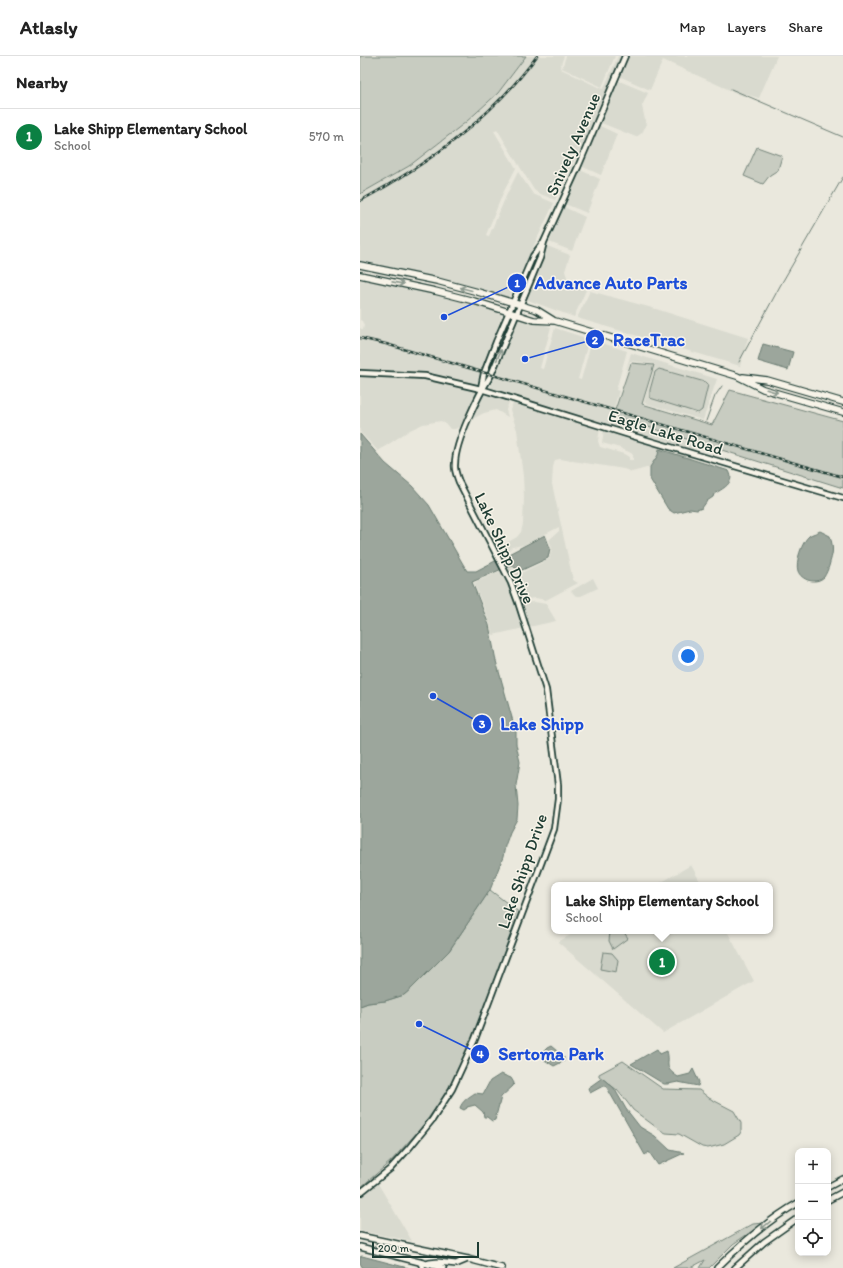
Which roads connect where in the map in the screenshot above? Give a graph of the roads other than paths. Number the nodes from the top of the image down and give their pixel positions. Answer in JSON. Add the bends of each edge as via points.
{"nodes":[{"id":1,"x":625,"y":56,"type":"edge"},
{"id":2,"x":544,"y":242,"type":"junction"},
{"id":3,"x":360,"y":265,"type":"edge"},
{"id":4,"x":360,"y":275,"type":"edge"},
{"id":5,"x":513,"y":303,"type":"junction"},
{"id":6,"x":521,"y":305,"type":"junction"},
{"id":7,"x":509,"y":312,"type":"junction"},
{"id":8,"x":517,"y":314,"type":"junction"},
{"id":9,"x":554,"y":321,"type":"junction"},
{"id":10,"x":360,"y":373,"type":"edge"},
{"id":11,"x":737,"y":376,"type":"junction"},
{"id":12,"x":481,"y":389,"type":"junction"},
{"id":13,"x":843,"y":402,"type":"edge"},
{"id":14,"x":843,"y":412,"type":"edge"},
{"id":15,"x":843,"y":498,"type":"edge"},
{"id":16,"x":843,"y":1178,"type":"edge"},
{"id":17,"x":831,"y":1185,"type":"edge"},
{"id":18,"x":843,"y":1192,"type":"edge"},
{"id":19,"x":360,"y":1193,"type":"edge"},
{"id":20,"x":831,"y":1198,"type":"edge"},
{"id":21,"x":795,"y":1205,"type":"edge"},
{"id":22,"x":795,"y":1220,"type":"edge"},
{"id":23,"x":360,"y":1236,"type":"edge"},
{"id":24,"x":360,"y":1247,"type":"edge"},
{"id":25,"x":468,"y":1259,"type":"junction"},
{"id":26,"x":425,"y":1266,"type":"edge"},
{"id":27,"x":443,"y":1268,"type":"edge"},
{"id":28,"x":502,"y":1268,"type":"edge"},
{"id":29,"x":717,"y":1268,"type":"edge"},
{"id":30,"x":735,"y":1268,"type":"edge"}],
"edges":[{"from":1,"to":2,"type":"street","name":"Snively Avenue"},
{"from":2,"to":5,"type":"street","name":"Snively Avenue","via":[[534,256]]},
{"from":2,"to":6,"type":"street","name":"Snively Avenue"},
{"from":5,"to":3,"type":"highway","one_way":true,"via":[[437,281]]},
{"from":4,"to":7,"type":"highway","one_way":true,"via":[[428,289]]},
{"from":5,"to":6,"type":"highway"},
{"from":5,"to":7,"type":"street","name":"Snively Avenue"},
{"from":6,"to":8,"type":"street","name":"Snively Avenue"},
{"from":6,"to":9,"type":"highway","via":[[537,310]]},
{"from":7,"to":8,"type":"highway"},
{"from":7,"to":12,"type":"street","name":"Snively Avenue","via":[[484,373]]},
{"from":8,"to":9,"type":"highway","via":[[534,320]]},
{"from":12,"to":8,"type":"street","name":"Snively Avenue","one_way":true,"via":[[491,375]]},
{"from":9,"to":11,"type":"highway"},
{"from":10,"to":12,"type":"street","name":"Eagle Lake Road","via":[[425,376]]},
{"from":11,"to":13,"type":"highway","via":[[767,380]]},
{"from":11,"to":14,"type":"highway","one_way":true,"via":[[763,389]]},
{"from":12,"to":15,"type":"street","name":"Eagle Lake Road"},
{"from":12,"to":19,"type":"street","name":"Lake Shipp Drive","via":[[459,444],[454,465],[459,482],[506,573],[518,602],[546,690],[558,785],[554,829],[460,1074],[432,1120],[410,1148],[390,1169]]},
{"from":16,"to":17,"type":"main road"},
{"from":18,"to":20,"type":"main road"},
{"from":21,"to":29,"type":"main road","one_way":true,"via":[[771,1221]]},
{"from":22,"to":30,"type":"main road","via":[[764,1242]]},
{"from":23,"to":25,"type":"main road"},
{"from":24,"to":26,"type":"main road","via":[[420,1262]]},
{"from":25,"to":26,"type":"main road","via":[[456,1264],[438,1262]]},
{"from":25,"to":28,"type":"main road"},
{"from":26,"to":27,"type":"main road"}]}
